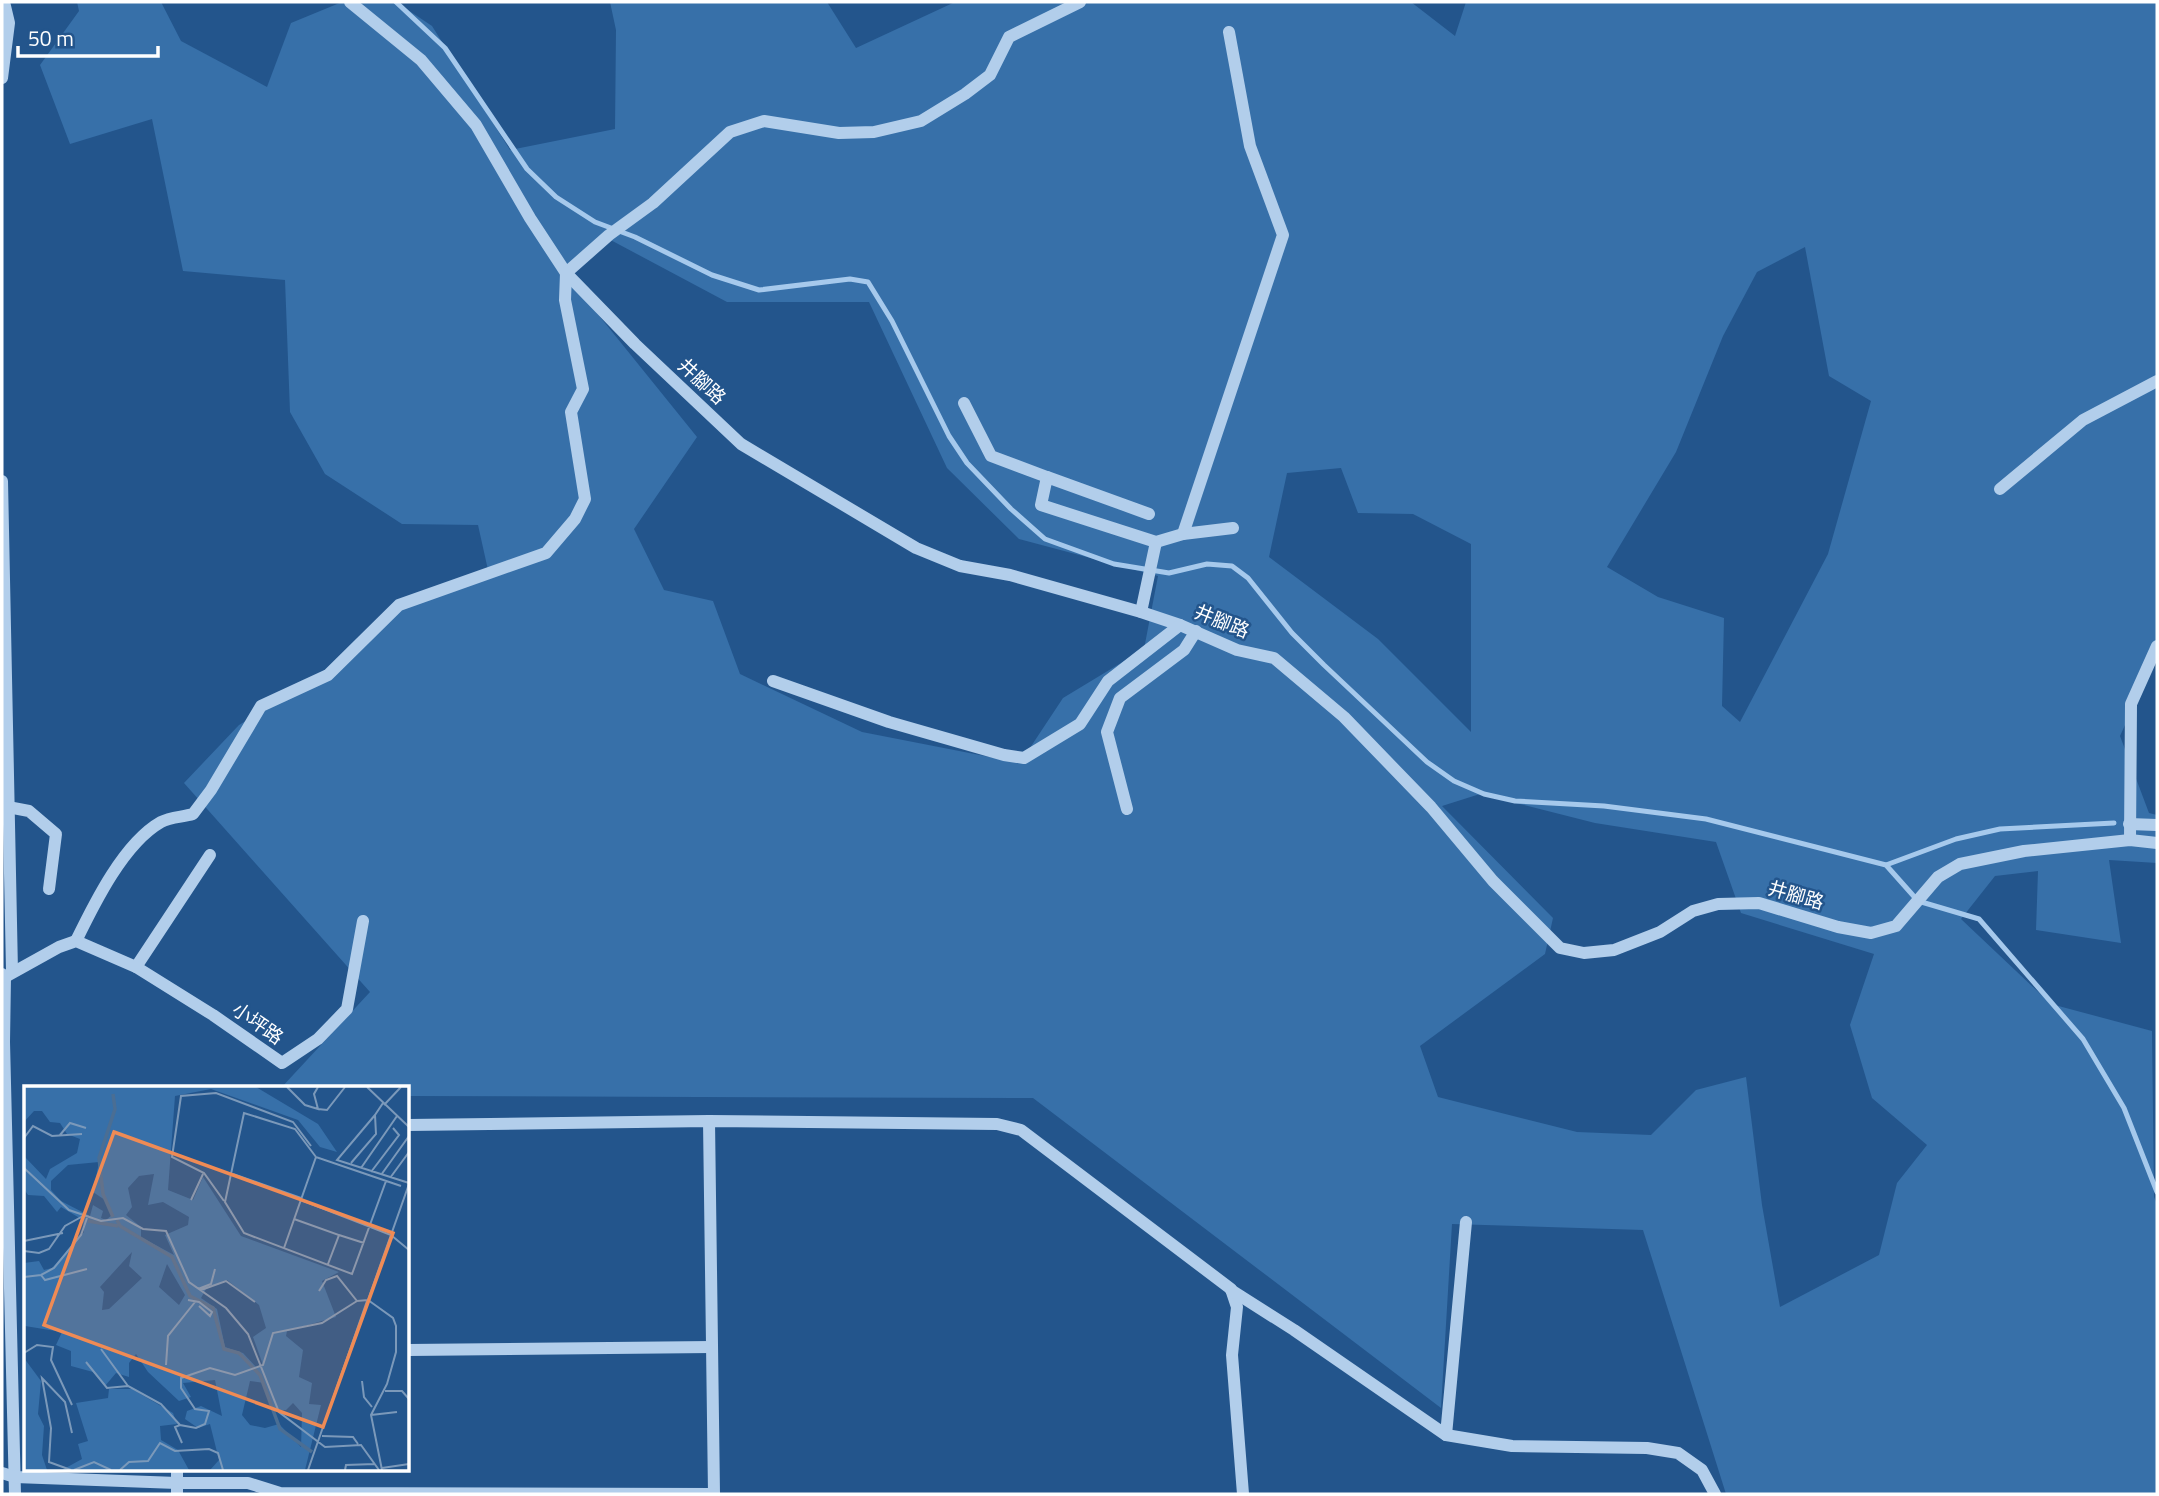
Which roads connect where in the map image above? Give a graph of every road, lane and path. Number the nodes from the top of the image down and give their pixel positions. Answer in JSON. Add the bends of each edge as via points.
{"nodes":[{"id":1,"x":4,"y":2,"type":"edge"},
{"id":2,"x":349,"y":2,"type":"edge"},
{"id":3,"x":1080,"y":2,"type":"edge"},
{"id":4,"x":1229,"y":33,"type":"dead end"},
{"id":5,"x":2,"y":78,"type":"edge"},
{"id":6,"x":566,"y":273,"type":"junction"},
{"id":7,"x":2157,"y":382,"type":"edge"},
{"id":8,"x":964,"y":403,"type":"dead end"},
{"id":9,"x":1047,"y":477,"type":"junction"},
{"id":10,"x":2,"y":481,"type":"edge"},
{"id":11,"x":2000,"y":489,"type":"dead end"},
{"id":12,"x":1149,"y":514,"type":"dead end"},
{"id":13,"x":1233,"y":528,"type":"dead end"},
{"id":14,"x":1183,"y":534,"type":"junction"},
{"id":15,"x":1156,"y":542,"type":"junction"},
{"id":16,"x":1141,"y":612,"type":"junction"},
{"id":17,"x":1180,"y":625,"type":"junction"},
{"id":18,"x":1196,"y":631,"type":"junction"},
{"id":19,"x":2157,"y":646,"type":"edge"},
{"id":20,"x":773,"y":681,"type":"dead end"},
{"id":21,"x":8,"y":807,"type":"junction"},
{"id":22,"x":1127,"y":809,"type":"dead end"},
{"id":23,"x":2129,"y":824,"type":"junction"},
{"id":24,"x":2157,"y":825,"type":"edge"},
{"id":25,"x":2130,"y":840,"type":"junction"},
{"id":26,"x":2157,"y":843,"type":"edge"},
{"id":27,"x":210,"y":855,"type":"dead end"},
{"id":28,"x":49,"y":889,"type":"dead end"},
{"id":29,"x":363,"y":921,"type":"dead end"},
{"id":30,"x":76,"y":941,"type":"junction"},
{"id":31,"x":136,"y":967,"type":"junction"},
{"id":32,"x":6,"y":974,"type":"edge"},
{"id":33,"x":709,"y":1121,"type":"junction"},
{"id":34,"x":410,"y":1125,"type":"edge"},
{"id":35,"x":1466,"y":1222,"type":"dead end"},
{"id":36,"x":1231,"y":1290,"type":"junction"},
{"id":37,"x":712,"y":1347,"type":"junction"},
{"id":38,"x":410,"y":1350,"type":"edge"},
{"id":39,"x":1447,"y":1435,"type":"junction"},
{"id":40,"x":2,"y":1473,"type":"edge"},
{"id":41,"x":15,"y":1477,"type":"junction"},
{"id":42,"x":177,"y":1482,"type":"edge"},
{"id":43,"x":15,"y":1494,"type":"edge"},
{"id":44,"x":714,"y":1494,"type":"edge"},
{"id":45,"x":1243,"y":1494,"type":"edge"},
{"id":46,"x":1715,"y":1494,"type":"edge"}],
"edges":[{"from":1,"to":5,"type":"street","via":[[9,23]]},
{"from":2,"to":6,"type":"street","name":"井腳路","via":[[421,60],[476,125]]},
{"from":3,"to":6,"type":"street","via":[[1009,37],[990,75],[921,121],[874,132],[839,133],[764,121],[730,132],[653,203]]},
{"from":4,"to":14,"type":"street","via":[[1250,146],[1283,235]]},
{"from":6,"to":16,"type":"street","name":"井腳路","via":[[741,444],[916,548],[960,566],[1010,575]]},
{"from":6,"to":30,"type":"street","via":[[565,300],[583,389],[571,412],[585,499],[575,519],[546,553],[399,605],[328,676],[261,706],[193,814],[164,820],[139,837]]},
{"from":7,"to":11,"type":"street","via":[[2083,420]]},
{"from":8,"to":9,"type":"street","via":[[991,456]]},
{"from":9,"to":12,"type":"street"},
{"from":9,"to":15,"type":"street","via":[[1041,505]]},
{"from":10,"to":21,"type":"street"},
{"from":13,"to":14,"type":"street"},
{"from":14,"to":15,"type":"street"},
{"from":15,"to":16,"type":"street"},
{"from":16,"to":17,"type":"street","name":"井腳路"},
{"from":17,"to":18,"type":"street","name":"井腳路"},
{"from":17,"to":20,"type":"street","via":[[1108,681],[1080,724],[1024,758],[889,722]]},
{"from":18,"to":22,"type":"street","via":[[1184,650],[1119,698],[1107,732]]},
{"from":18,"to":25,"type":"street","name":"井腳路","via":[[1237,650],[1274,658],[1343,717],[1560,948],[1584,953],[1614,950],[1660,932],[1693,911],[1718,904],[1759,903],[1871,933],[1896,926],[1938,877],[1960,864],[2024,851]]},
{"from":19,"to":23,"type":"street","via":[[2131,704]]},
{"from":21,"to":28,"type":"street","via":[[29,811],[56,834]]},
{"from":21,"to":32,"type":"street"},
{"from":23,"to":24,"type":"street"},
{"from":23,"to":25,"type":"street"},
{"from":25,"to":26,"type":"street","name":"井腳路"},
{"from":27,"to":31,"type":"street"},
{"from":29,"to":31,"type":"street","name":"小坪路","via":[[347,1009],[318,1039],[282,1063]]},
{"from":30,"to":31,"type":"street","name":"小坪路"},
{"from":30,"to":32,"type":"street"},
{"from":32,"to":41,"type":"street"},
{"from":33,"to":34,"type":"street"},
{"from":33,"to":36,"type":"street","via":[[997,1124],[1021,1130]]},
{"from":33,"to":37,"type":"street"},
{"from":35,"to":39,"type":"street"},
{"from":36,"to":39,"type":"street"},
{"from":36,"to":45,"type":"street","via":[[1237,1307],[1231,1354]]},
{"from":37,"to":38,"type":"street"},
{"from":37,"to":44,"type":"street"},
{"from":39,"to":46,"type":"street","via":[[1512,1446],[1647,1448],[1678,1453],[1702,1470]]},
{"from":40,"to":41,"type":"street"},
{"from":41,"to":42,"type":"street"},
{"from":41,"to":43,"type":"street"},
{"from":42,"to":44,"type":"street","via":[[248,1483],[280,1493]]}]}
